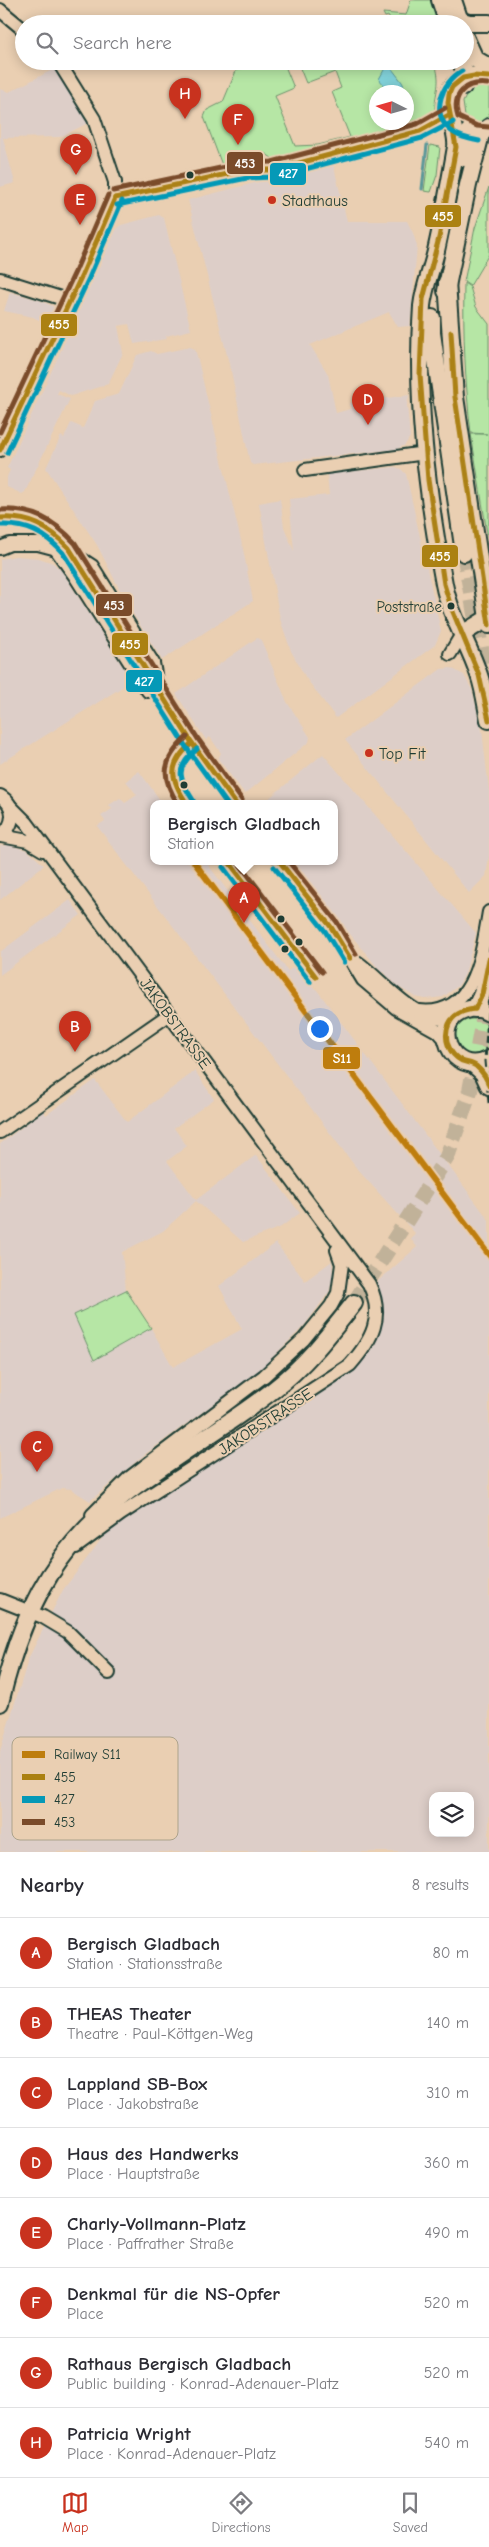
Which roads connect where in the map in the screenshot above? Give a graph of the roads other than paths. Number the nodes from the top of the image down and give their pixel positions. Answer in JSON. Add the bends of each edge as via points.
{"nodes":[{"id":1,"x":445,"y":2,"type":"edge"},
{"id":2,"x":0,"y":10,"type":"edge"},
{"id":3,"x":443,"y":15,"type":"edge"},
{"id":4,"x":452,"y":15,"type":"edge"},
{"id":5,"x":15,"y":22,"type":"edge"},
{"id":6,"x":489,"y":23,"type":"edge"},
{"id":7,"x":474,"y":24,"type":"edge"},
{"id":8,"x":474,"y":55,"type":"edge"},
{"id":9,"x":485,"y":65,"type":"edge"},
{"id":10,"x":64,"y":70,"type":"edge"},
{"id":11,"x":455,"y":70,"type":"edge"},
{"id":12,"x":461,"y":70,"type":"edge"},
{"id":13,"x":489,"y":77,"type":"edge"},
{"id":14,"x":461,"y":80,"type":"junction"},
{"id":15,"x":452,"y":122,"type":"junction"},
{"id":16,"x":483,"y":135,"type":"edge"},
{"id":17,"x":443,"y":213,"type":"junction"},
{"id":18,"x":436,"y":250,"type":"junction"},
{"id":19,"x":0,"y":279,"type":"edge"},
{"id":20,"x":447,"y":282,"type":"junction"},
{"id":21,"x":70,"y":301,"type":"junction"},
{"id":22,"x":437,"y":360,"type":"junction"},
{"id":23,"x":0,"y":450,"type":"edge"},
{"id":24,"x":425,"y":453,"type":"junction"},
{"id":25,"x":305,"y":470,"type":"dead end"},
{"id":26,"x":4,"y":518,"type":"edge"},
{"id":27,"x":0,"y":548,"type":"edge"},
{"id":28,"x":55,"y":548,"type":"junction"},
{"id":29,"x":464,"y":553,"type":"tunnel mouth"},
{"id":30,"x":488,"y":621,"type":"edge"},
{"id":31,"x":462,"y":634,"type":"junction"},
{"id":32,"x":450,"y":654,"type":"dead end"},
{"id":33,"x":153,"y":688,"type":"junction"},
{"id":34,"x":489,"y":720,"type":"edge"},
{"id":35,"x":0,"y":796,"type":"edge"},
{"id":36,"x":233,"y":800,"type":"edge"},
{"id":37,"x":11,"y":807,"type":"junction"},
{"id":38,"x":0,"y":836,"type":"edge"},
{"id":39,"x":51,"y":856,"type":"junction"},
{"id":40,"x":282,"y":865,"type":"edge"},
{"id":41,"x":489,"y":912,"type":"edge"},
{"id":42,"x":350,"y":958,"type":"junction"},
{"id":43,"x":489,"y":959,"type":"edge"},
{"id":44,"x":420,"y":1011,"type":"junction"},
{"id":45,"x":482,"y":1011,"type":"edge"},
{"id":46,"x":170,"y":1014,"type":"junction"},
{"id":47,"x":453,"y":1018,"type":"junction"},
{"id":48,"x":447,"y":1041,"type":"junction"},
{"id":49,"x":489,"y":1059,"type":"edge"},
{"id":50,"x":473,"y":1064,"type":"junction"},
{"id":51,"x":489,"y":1086,"type":"edge"},
{"id":52,"x":0,"y":1132,"type":"edge"},
{"id":53,"x":334,"y":1240,"type":"junction"},
{"id":54,"x":354,"y":1303,"type":"tunnel mouth"},
{"id":55,"x":60,"y":1560,"type":"junction"},
{"id":56,"x":0,"y":1600,"type":"edge"},
{"id":57,"x":30,"y":1612,"type":"junction"},
{"id":58,"x":109,"y":1673,"type":"dead end"},
{"id":59,"x":0,"y":1703,"type":"edge"}],
"edges":[{"from":1,"to":3,"type":"main road"},
{"from":1,"to":4,"type":"main road"},
{"from":2,"to":5,"type":"street"},
{"from":6,"to":7,"type":"main road"},
{"from":8,"to":9,"type":"main road"},
{"from":10,"to":21,"type":"street","via":[[94,120],[115,182],[116,198]]},
{"from":11,"to":14,"type":"main road"},
{"from":12,"to":14,"type":"main road"},
{"from":13,"to":14,"type":"main road"},
{"from":14,"to":15,"type":"main road","via":[[448,103]]},
{"from":14,"to":16,"type":"main road","via":[[457,104]]},
{"from":15,"to":16,"type":"main road"},
{"from":15,"to":17,"type":"main road","via":[[457,140]]},
{"from":16,"to":17,"type":"main road","via":[[466,152]]},
{"from":16,"to":20,"type":"main road","via":[[464,202]]},
{"from":17,"to":18,"type":"main road"},
{"from":18,"to":22,"type":"main road","via":[[432,333]]},
{"from":18,"to":24,"type":"main road","via":[[422,304],[420,387]]},
{"from":19,"to":21,"type":"street"},
{"from":20,"to":22,"type":"main road"},
{"from":20,"to":30,"type":"main road","via":[[455,397]]},
{"from":21,"to":23,"type":"street"},
{"from":22,"to":29,"type":"main road"},
{"from":24,"to":25,"type":"street"},
{"from":24,"to":31,"type":"main road","via":[[444,585]]},
{"from":26,"to":33,"type":"street","bridge":true,"via":[[32,520],[55,533],[84,570]]},
{"from":27,"to":28,"type":"street","via":[[26,543]]},
{"from":28,"to":33,"type":"street"},
{"from":28,"to":33,"type":"street","via":[[72,553],[92,566],[153,663]]},
{"from":30,"to":31,"type":"main road"},
{"from":31,"to":32,"type":"street"},
{"from":31,"to":34,"type":"main road","via":[[480,676]]},
{"from":33,"to":36,"type":"street"},
{"from":35,"to":37,"type":"street","name":"JAKOBSTRASSE"},
{"from":37,"to":38,"type":"street","name":"JAKOBSTRASSE","via":[[12,820]]},
{"from":37,"to":39,"type":"street","name":"JAKOBSTRASSE"},
{"from":38,"to":39,"type":"street","name":"JAKOBSTRASSE","via":[[28,841]]},
{"from":39,"to":46,"type":"street","name":"JAKOBSTRASSE"},
{"from":40,"to":42,"type":"street","via":[[331,927]]},
{"from":41,"to":44,"type":"street","via":[[479,962],[468,990],[449,1005]]},
{"from":42,"to":44,"type":"street","via":[[393,994]]},
{"from":42,"to":48,"type":"street","via":[[363,980],[378,994],[439,1032]]},
{"from":43,"to":45,"type":"main road"},
{"from":44,"to":47,"type":"street","via":[[436,1018]]},
{"from":45,"to":47,"type":"main road","via":[[465,1010]]},
{"from":46,"to":52,"type":"street"},
{"from":46,"to":53,"type":"street","name":"JAKOBSTRASSE"},
{"from":47,"to":48,"type":"main road","via":[[447,1029]]},
{"from":48,"to":50,"type":"main road","via":[[456,1057]]},
{"from":49,"to":50,"type":"main road"},
{"from":50,"to":51,"type":"main road","via":[[483,1073]]},
{"from":53,"to":55,"type":"street","name":"JAKOBSTRASSE","via":[[342,1264],[338,1293],[304,1339],[264,1376],[129,1478],[94,1512]]},
{"from":53,"to":55,"type":"street","name":"JAKOBSTRASSE","via":[[373,1293],[374,1328],[368,1345],[350,1365],[121,1514]]},
{"from":54,"to":55,"type":"main road","via":[[301,1367],[248,1410],[165,1465],[108,1508]]},
{"from":55,"to":57,"type":"main road","name":"JAKOBSTRASSE"},
{"from":56,"to":57,"type":"street"},
{"from":57,"to":58,"type":"street","via":[[68,1632]]},
{"from":57,"to":59,"type":"main road","name":"JAKOBSTRASSE"}]}
